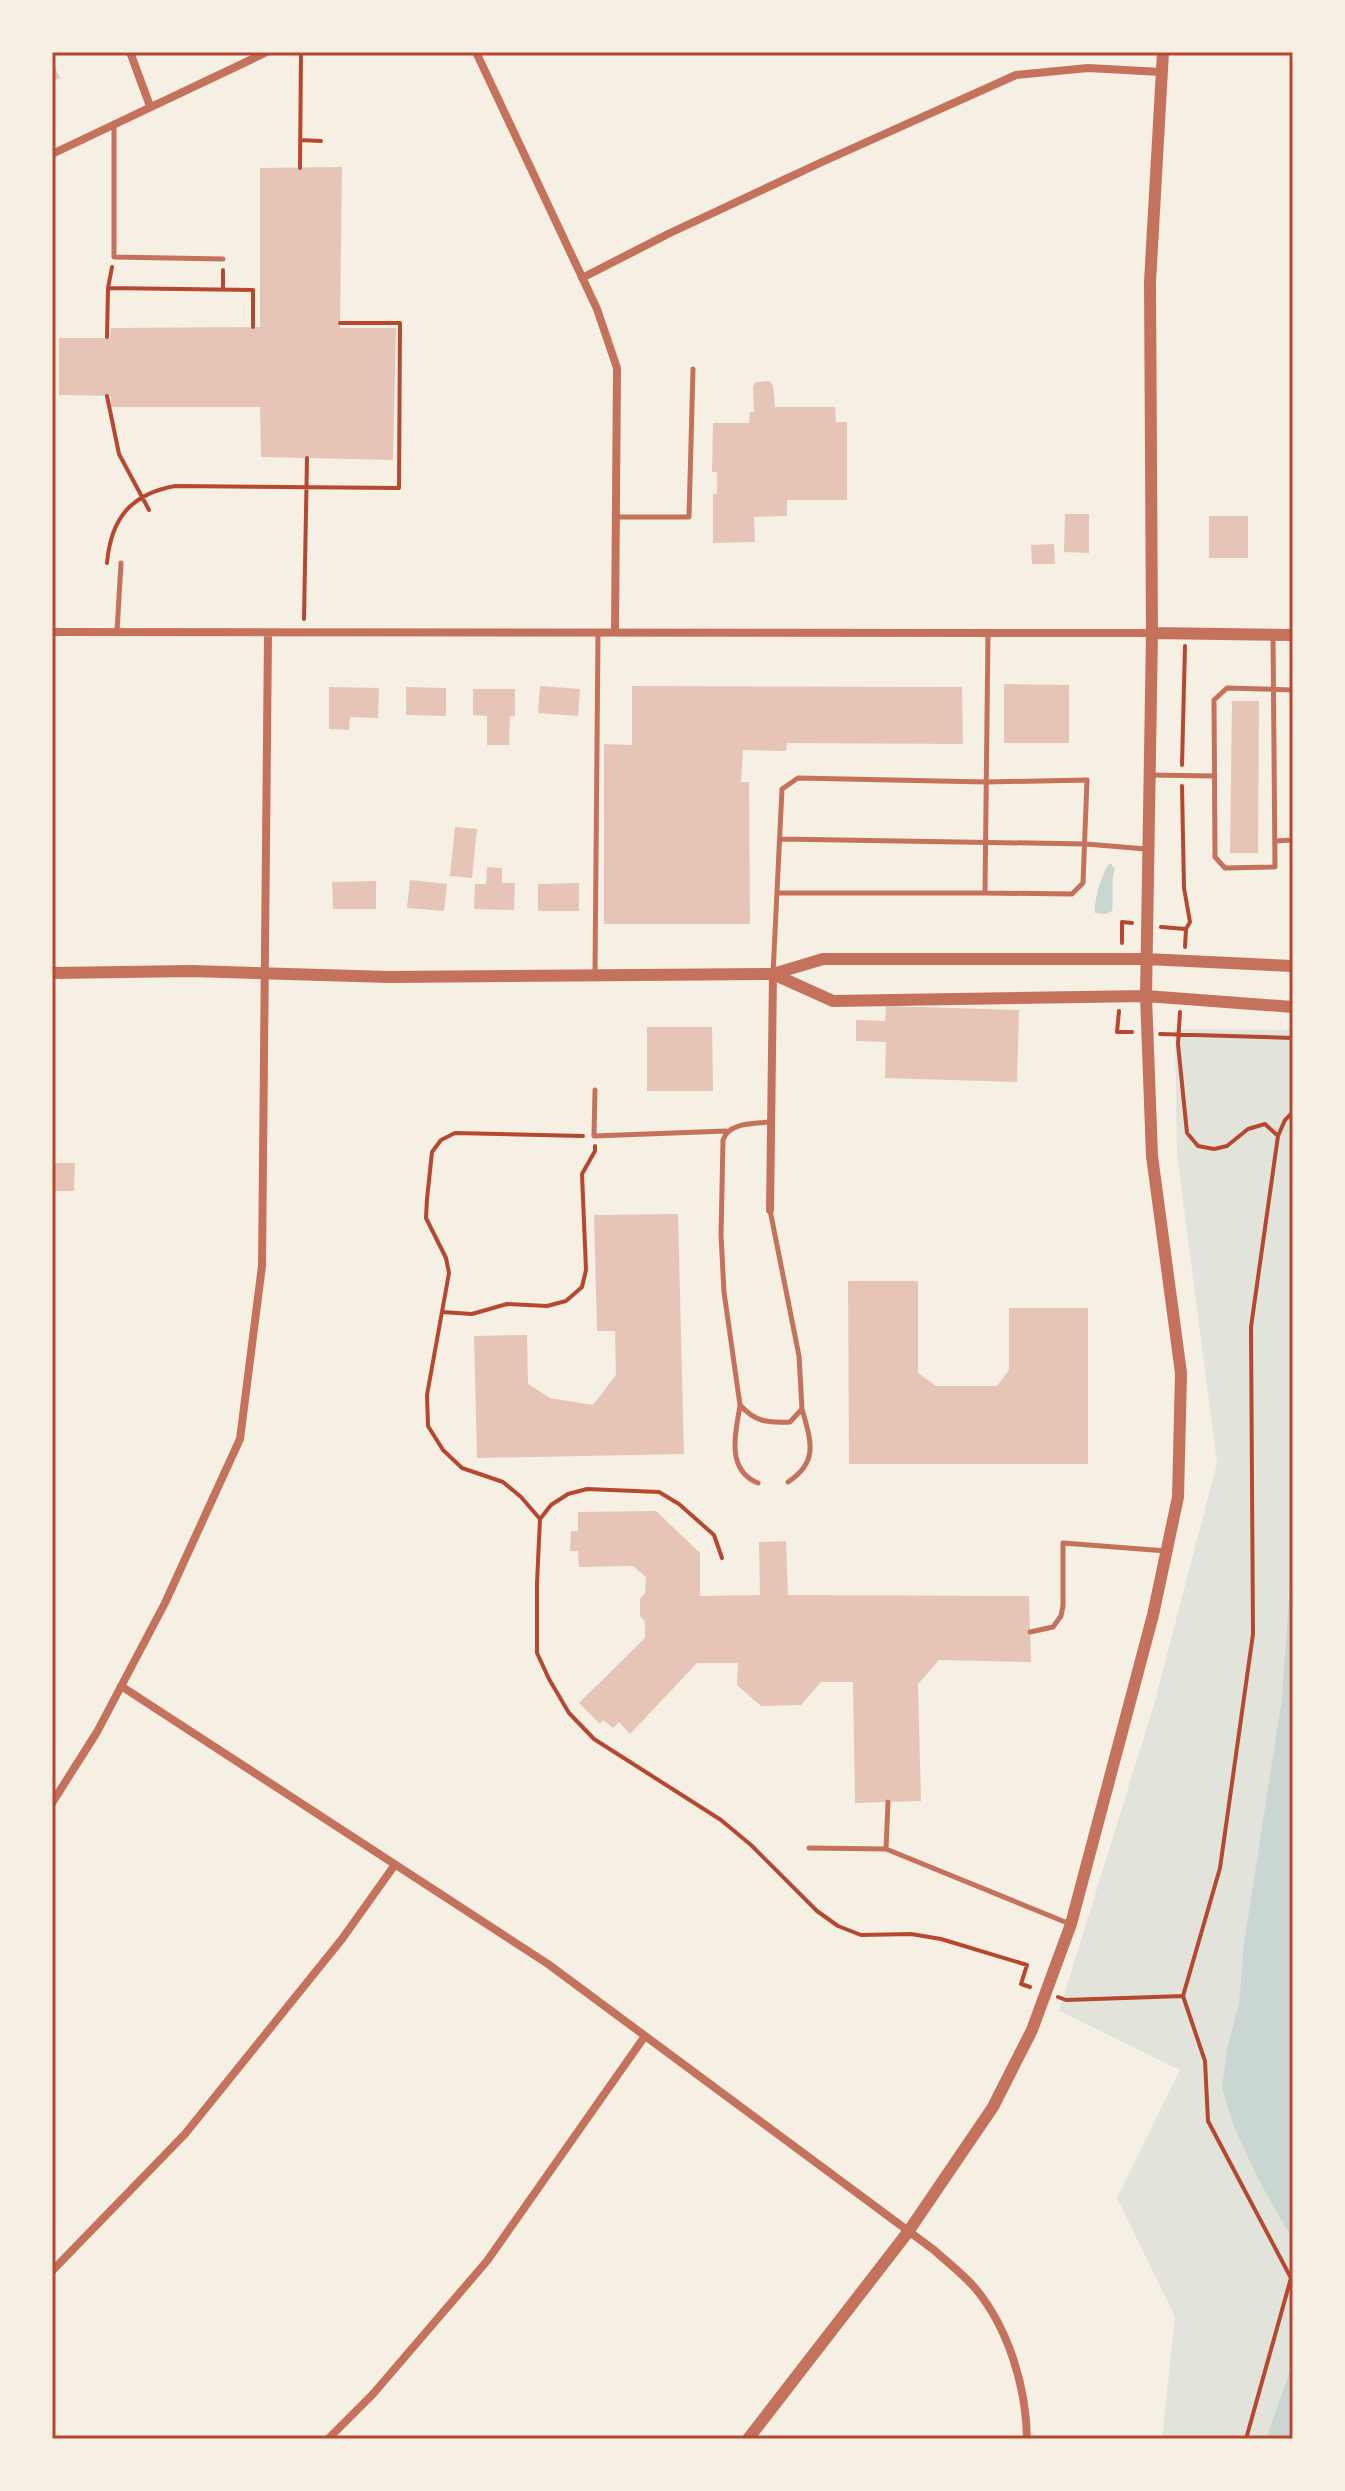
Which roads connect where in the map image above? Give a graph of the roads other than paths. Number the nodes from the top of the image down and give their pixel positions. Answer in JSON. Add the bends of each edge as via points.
{"nodes":[{"id":1,"x":130,"y":52,"type":"edge"},
{"id":2,"x":267,"y":52,"type":"edge"},
{"id":3,"x":476,"y":52,"type":"edge"},
{"id":4,"x":1163,"y":52,"type":"edge"},
{"id":5,"x":1161,"y":72,"type":"junction"},
{"id":6,"x":150,"y":106,"type":"junction"},
{"id":7,"x":114,"y":123,"type":"junction"},
{"id":8,"x":52,"y":154,"type":"edge"},
{"id":9,"x":223,"y":259,"type":"road end"},
{"id":10,"x":582,"y":278,"type":"junction"},
{"id":11,"x":693,"y":369,"type":"dead end"},
{"id":12,"x":616,"y":517,"type":"junction"},
{"id":13,"x":121,"y":563,"type":"dead end"},
{"id":14,"x":52,"y":632,"type":"edge"},
{"id":15,"x":117,"y":632,"type":"junction"},
{"id":16,"x":598,"y":632,"type":"junction"},
{"id":17,"x":615,"y":632,"type":"junction"},
{"id":18,"x":988,"y":633,"type":"junction"},
{"id":19,"x":1152,"y":633,"type":"junction"},
{"id":20,"x":268,"y":634,"type":"junction"},
{"id":21,"x":1273,"y":634,"type":"junction"},
{"id":22,"x":1293,"y":635,"type":"edge"},
{"id":23,"x":1274,"y":689,"type":"junction"},
{"id":24,"x":1293,"y":690,"type":"edge"},
{"id":25,"x":1149,"y":775,"type":"junction"},
{"id":26,"x":1215,"y":776,"type":"junction"},
{"id":27,"x":986,"y":782,"type":"junction"},
{"id":28,"x":780,"y":839,"type":"junction"},
{"id":29,"x":1293,"y":840,"type":"edge"},
{"id":30,"x":1275,"y":841,"type":"junction"},
{"id":31,"x":986,"y":842,"type":"junction"},
{"id":32,"x":1086,"y":844,"type":"junction"},
{"id":33,"x":1148,"y":849,"type":"junction"},
{"id":34,"x":778,"y":893,"type":"junction"},
{"id":35,"x":985,"y":893,"type":"junction"},
{"id":36,"x":1146,"y":959,"type":"junction"},
{"id":37,"x":1293,"y":966,"type":"edge"},
{"id":38,"x":52,"y":973,"type":"edge"},
{"id":39,"x":265,"y":973,"type":"junction"},
{"id":40,"x":773,"y":974,"type":"junction"},
{"id":41,"x":595,"y":975,"type":"junction"},
{"id":42,"x":1146,"y":996,"type":"junction"},
{"id":43,"x":1293,"y":1007,"type":"edge"},
{"id":44,"x":595,"y":1090,"type":"dead end"},
{"id":45,"x":769,"y":1122,"type":"junction"},
{"id":46,"x":726,"y":1131,"type":"junction"},
{"id":47,"x":770,"y":1210,"type":"joint"},
{"id":48,"x":740,"y":1405,"type":"junction"},
{"id":49,"x":802,"y":1409,"type":"junction"},
{"id":50,"x":788,"y":1482,"type":"dead end"},
{"id":51,"x":758,"y":1483,"type":"dead end"},
{"id":52,"x":1167,"y":1551,"type":"junction"},
{"id":53,"x":1030,"y":1632,"type":"dead end"},
{"id":54,"x":121,"y":1686,"type":"junction"},
{"id":55,"x":888,"y":1802,"type":"dead end"},
{"id":56,"x":52,"y":1803,"type":"edge"},
{"id":57,"x":809,"y":1848,"type":"dead end"},
{"id":58,"x":886,"y":1849,"type":"junction"},
{"id":59,"x":394,"y":1866,"type":"junction"},
{"id":60,"x":1071,"y":1924,"type":"junction"},
{"id":61,"x":645,"y":2036,"type":"junction"},
{"id":62,"x":908,"y":2232,"type":"junction"},
{"id":63,"x":52,"y":2271,"type":"edge"},
{"id":64,"x":328,"y":2439,"type":"edge"},
{"id":65,"x":748,"y":2439,"type":"edge"},
{"id":66,"x":1027,"y":2439,"type":"edge"}],
"edges":[{"from":1,"to":6,"type":"street"},
{"from":2,"to":6,"type":"street"},
{"from":3,"to":10,"type":"street"},
{"from":4,"to":5,"type":"street"},
{"from":5,"to":10,"type":"street","via":[[1088,68],[1016,75]]},
{"from":5,"to":19,"type":"street","via":[[1150,282]]},
{"from":6,"to":7,"type":"street"},
{"from":7,"to":8,"type":"street"},
{"from":7,"to":9,"type":"lane","via":[[114,257]]},
{"from":10,"to":12,"type":"street","via":[[617,368]]},
{"from":11,"to":12,"type":"lane","via":[[689,517]]},
{"from":12,"to":17,"type":"street"},
{"from":13,"to":15,"type":"lane"},
{"from":14,"to":15,"type":"street"},
{"from":15,"to":20,"type":"street"},
{"from":16,"to":17,"type":"street"},
{"from":16,"to":20,"type":"street"},
{"from":16,"to":41,"type":"lane"},
{"from":17,"to":18,"type":"street"},
{"from":18,"to":19,"type":"street"},
{"from":18,"to":27,"type":"lane"},
{"from":19,"to":21,"type":"street"},
{"from":19,"to":25,"type":"street"},
{"from":20,"to":39,"type":"street"},
{"from":21,"to":22,"type":"street"},
{"from":21,"to":23,"type":"lane"},
{"from":23,"to":24,"type":"lane"},
{"from":23,"to":26,"type":"lane","via":[[1227,688],[1214,700]]},
{"from":23,"to":30,"type":"lane"},
{"from":25,"to":26,"type":"lane"},
{"from":25,"to":33,"type":"street"},
{"from":26,"to":30,"type":"lane","via":[[1215,857],[1225,868],[1275,867]]},
{"from":27,"to":28,"type":"lane","via":[[798,778],[782,789]]},
{"from":27,"to":31,"type":"lane"},
{"from":27,"to":32,"type":"lane","via":[[1087,780]]},
{"from":28,"to":31,"type":"lane"},
{"from":28,"to":34,"type":"lane"},
{"from":29,"to":30,"type":"lane"},
{"from":31,"to":32,"type":"lane"},
{"from":31,"to":35,"type":"lane"},
{"from":32,"to":33,"type":"lane"},
{"from":32,"to":35,"type":"lane","via":[[1083,883],[1072,894]]},
{"from":33,"to":36,"type":"street"},
{"from":34,"to":35,"type":"lane"},
{"from":34,"to":40,"type":"lane"},
{"from":36,"to":37,"type":"street"},
{"from":36,"to":40,"type":"street","via":[[823,959]]},
{"from":36,"to":42,"type":"street"},
{"from":38,"to":39,"type":"street"},
{"from":39,"to":41,"type":"street"},
{"from":39,"to":54,"type":"street","via":[[262,1266],[240,1439]]},
{"from":40,"to":41,"type":"street"},
{"from":40,"to":42,"type":"street","via":[[833,1001]]},
{"from":40,"to":45,"type":"street"},
{"from":42,"to":43,"type":"street"},
{"from":42,"to":52,"type":"street","via":[[1152,1156],[1181,1373],[1178,1497]]},
{"from":44,"to":46,"type":"lane","via":[[594,1136]]},
{"from":45,"to":46,"type":"lane"},
{"from":45,"to":47,"type":"street"},
{"from":46,"to":48,"type":"lane","via":[[721,1235]]},
{"from":47,"to":49,"type":"lane","via":[[799,1356]]},
{"from":48,"to":49,"type":"lane","via":[[765,1423],[790,1422]]},
{"from":48,"to":51,"type":"lane","via":[[735,1456],[740,1469]]},
{"from":49,"to":50,"type":"lane","via":[[809,1463]]},
{"from":52,"to":53,"type":"lane","via":[[1063,1543],[1061,1616],[1053,1627]]},
{"from":52,"to":60,"type":"street"},
{"from":54,"to":56,"type":"street"},
{"from":54,"to":59,"type":"street"},
{"from":55,"to":58,"type":"lane"},
{"from":57,"to":58,"type":"lane"},
{"from":58,"to":60,"type":"lane"},
{"from":59,"to":61,"type":"street","via":[[548,1964]]},
{"from":59,"to":63,"type":"street","via":[[185,2134]]},
{"from":60,"to":62,"type":"street","via":[[1048,1993],[993,2107]]},
{"from":61,"to":62,"type":"street"},
{"from":61,"to":64,"type":"street","via":[[487,2261]]},
{"from":62,"to":65,"type":"street"},
{"from":62,"to":66,"type":"street","via":[[974,2287],[987,2306],[1011,2353],[1026,2408]]}]}
